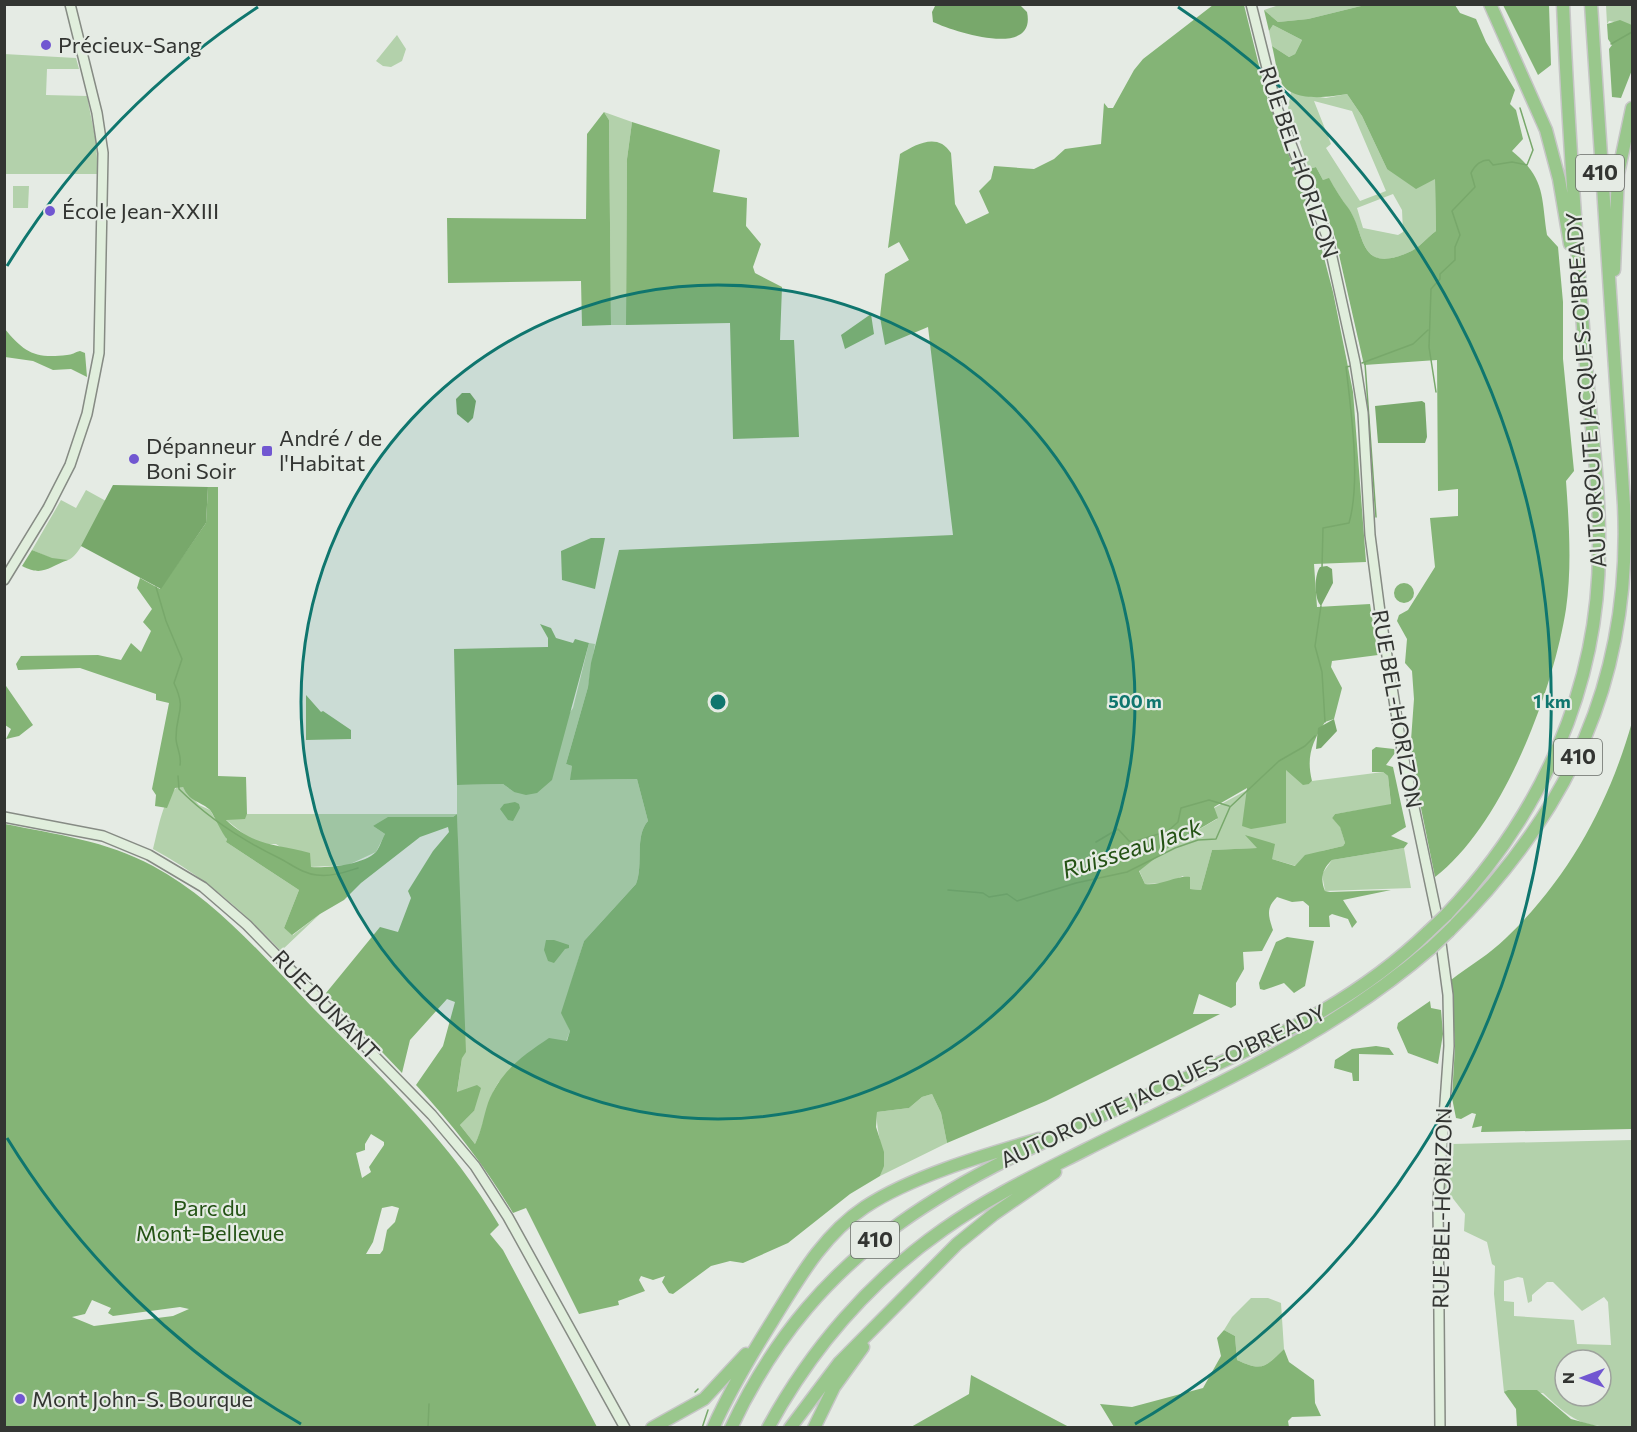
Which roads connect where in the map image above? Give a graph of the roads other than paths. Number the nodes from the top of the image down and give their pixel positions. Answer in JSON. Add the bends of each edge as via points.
{"nodes":[{"id":1,"x":70,"y":4,"type":"edge"},
{"id":2,"x":1251,"y":4,"type":"edge"},
{"id":3,"x":1490,"y":4,"type":"edge"},
{"id":4,"x":1563,"y":4,"type":"edge"},
{"id":5,"x":1591,"y":4,"type":"edge"},
{"id":6,"x":1632,"y":108,"type":"edge"},
{"id":7,"x":1582,"y":322,"type":"junction"},
{"id":8,"x":1612,"y":340,"type":"junction"},
{"id":9,"x":4,"y":580,"type":"edge"},
{"id":10,"x":4,"y":816,"type":"edge"},
{"id":11,"x":1083,"y":1126,"type":"junction"},
{"id":12,"x":1090,"y":1147,"type":"junction"},
{"id":13,"x":916,"y":1284,"type":"junction"},
{"id":14,"x":557,"y":1308,"type":"junction"},
{"id":15,"x":768,"y":1328,"type":"junction"},
{"id":16,"x":618,"y":1428,"type":"edge"},
{"id":17,"x":625,"y":1428,"type":"edge"},
{"id":18,"x":652,"y":1428,"type":"edge"},
{"id":19,"x":713,"y":1428,"type":"edge"},
{"id":20,"x":731,"y":1428,"type":"edge"},
{"id":21,"x":768,"y":1428,"type":"edge"},
{"id":22,"x":790,"y":1428,"type":"edge"},
{"id":23,"x":814,"y":1428,"type":"edge"},
{"id":24,"x":1440,"y":1428,"type":"edge"}],
"edges":[{"from":1,"to":9,"type":"street","via":[[103,153],[99,353],[87,414],[70,465]]},
{"from":2,"to":24,"type":"street","name":"RUE BEL-HORIZON","via":[[1277,108],[1328,239],[1355,362],[1380,612],[1402,750],[1438,921],[1448,995],[1449,1046],[1438,1202]]},
{"from":3,"to":7,"type":"highway","via":[[1550,144],[1562,193]]},
{"from":4,"to":7,"type":"highway","name":"AUTOROUTE JACQUES-O'BREADY","number":"410"},
{"from":5,"to":8,"type":"highway","name":"AUTOROUTE JACQUES-O'BREADY","number":"410"},
{"from":6,"to":8,"type":"highway","via":[[1617,186]]},
{"from":7,"to":11,"type":"highway","name":"AUTOROUTE JACQUES-O'BREADY","number":"410","bridge":true,"via":[[1599,539],[1597,600],[1586,666],[1566,730],[1532,801],[1488,866],[1446,915],[1374,978],[1308,1020]]},
{"from":8,"to":12,"type":"highway","name":"AUTOROUTE JACQUES-O'BREADY","number":"410","bridge":true,"via":[[1625,546],[1622,601],[1610,668],[1585,742],[1555,801],[1510,864],[1449,932],[1372,995],[1310,1035]]},
{"from":10,"to":14,"type":"street","name":"RUE DUNANT","via":[[120,842],[175,868],[224,903],[459,1145],[501,1205]]},
{"from":11,"to":15,"type":"highway","via":[[921,1179],[871,1203],[820,1249]]},
{"from":11,"to":20,"type":"highway","name":"AUTOROUTE JACQUES-O'BREADY","number":"410","via":[[947,1190],[871,1243],[795,1322],[757,1378]]},
{"from":12,"to":13,"type":"highway","via":[[989,1217]]},
{"from":12,"to":21,"type":"highway","name":"AUTOROUTE JACQUES-O'BREADY","number":"410","via":[[970,1211],[898,1264],[822,1345]]},
{"from":13,"to":22,"type":"highway","via":[[839,1363]]},
{"from":13,"to":23,"type":"highway","via":[[843,1373]]},
{"from":14,"to":16,"type":"street","name":"RUE DUNANT"},
{"from":14,"to":17,"type":"street","name":"RUE DUNANT"},
{"from":15,"to":18,"type":"highway","via":[[711,1392]]},
{"from":15,"to":19,"type":"highway"}]}
